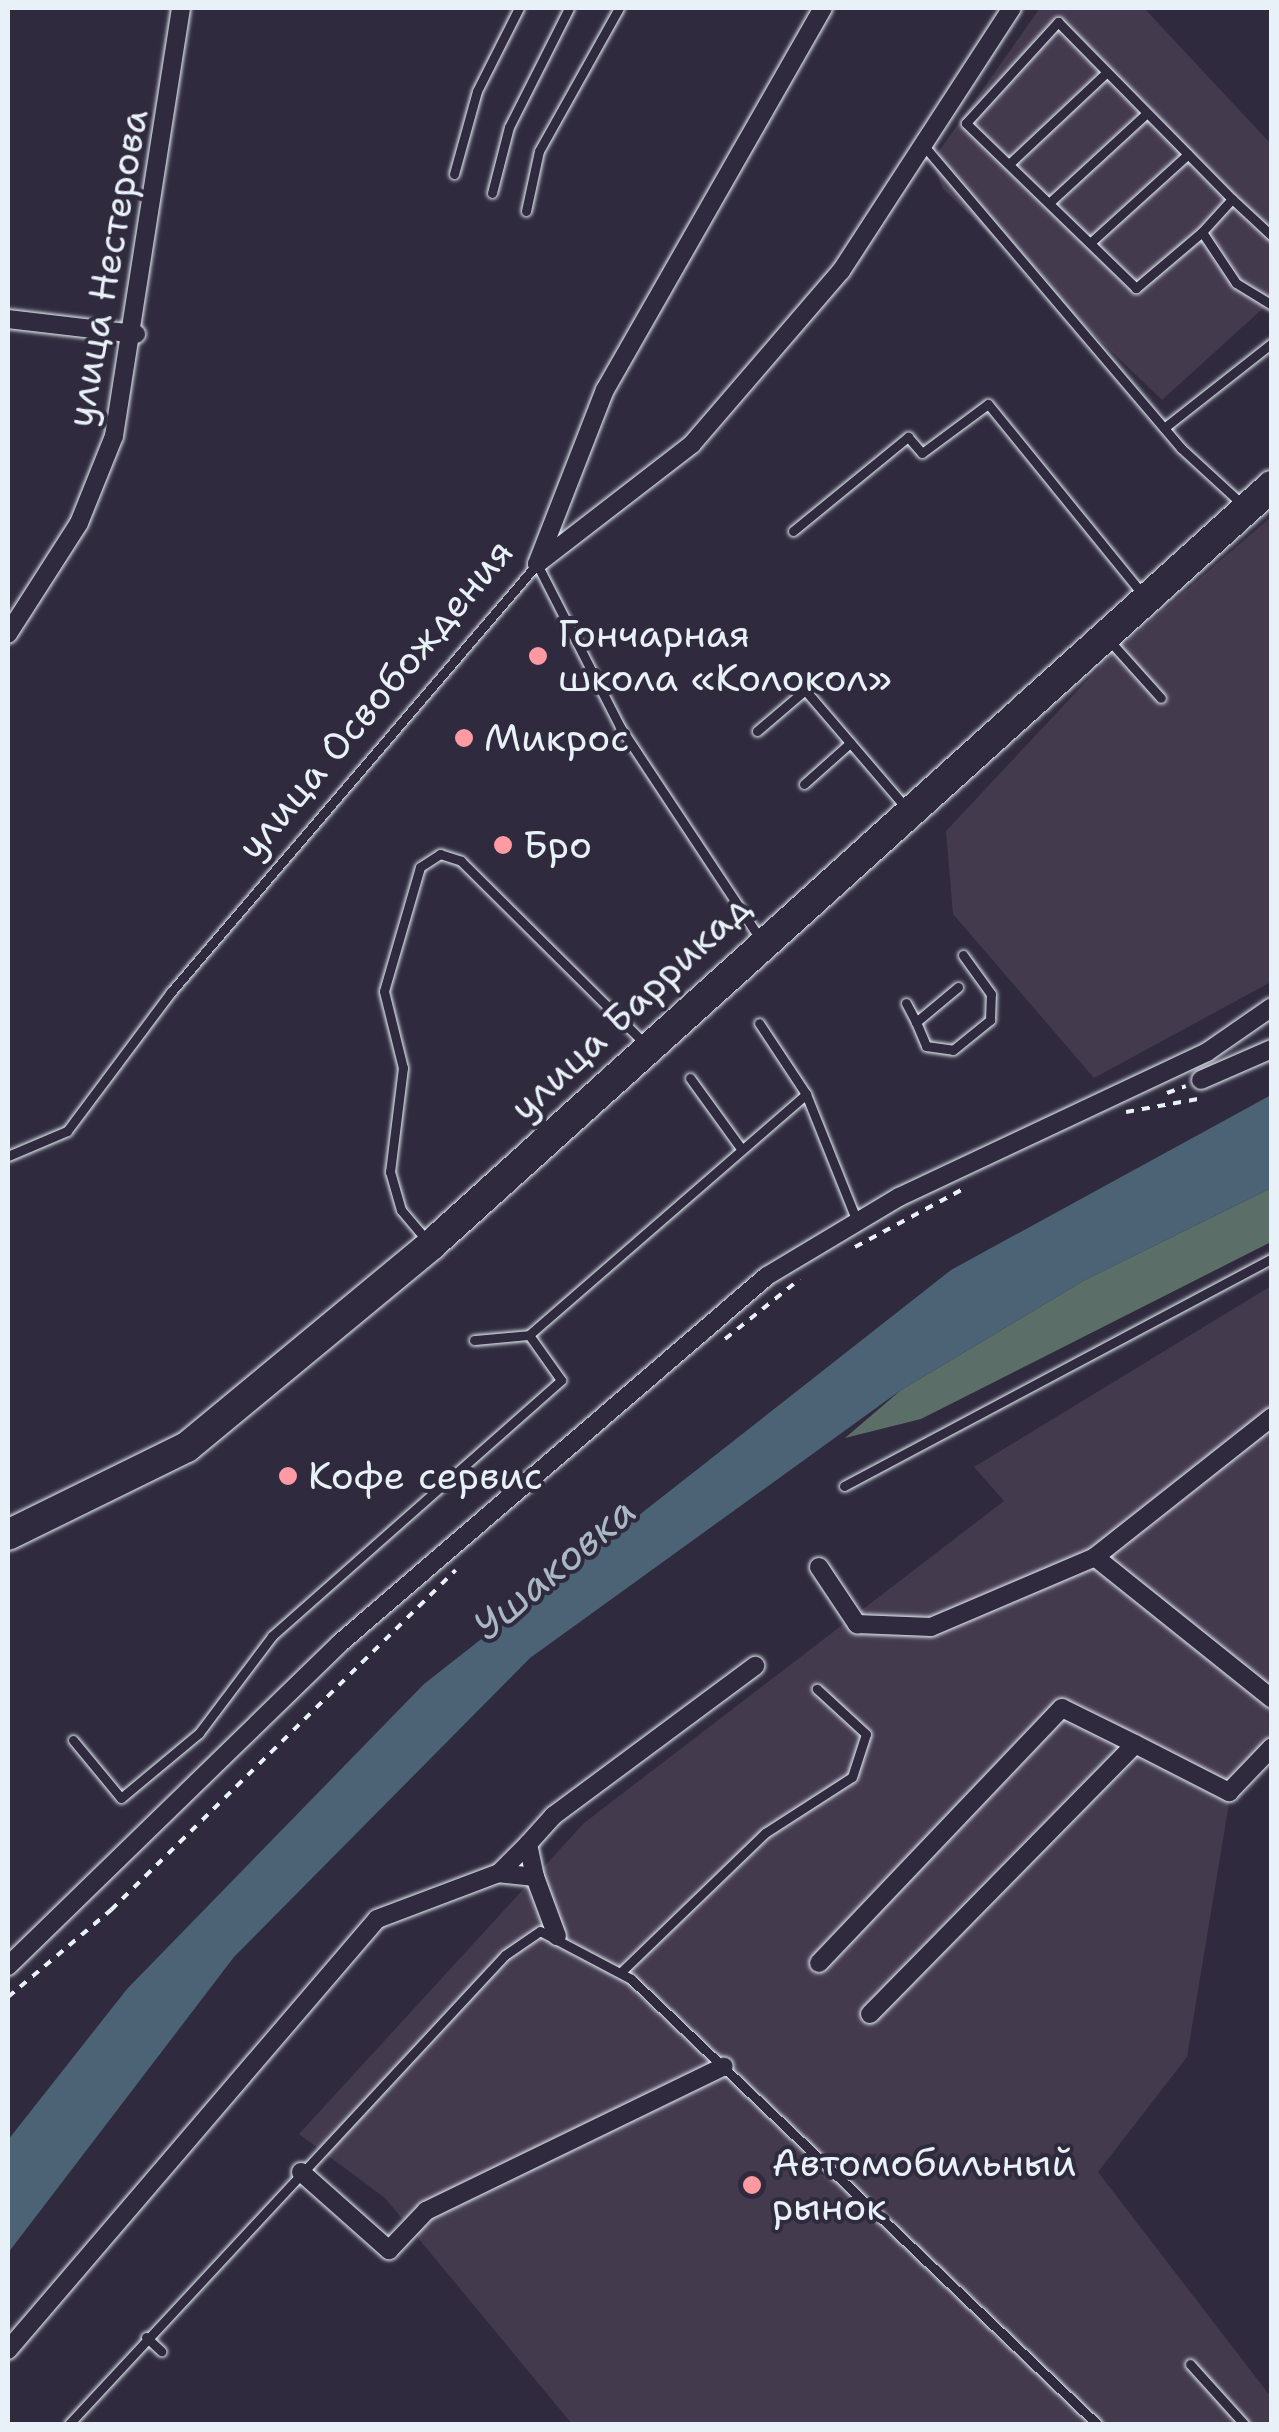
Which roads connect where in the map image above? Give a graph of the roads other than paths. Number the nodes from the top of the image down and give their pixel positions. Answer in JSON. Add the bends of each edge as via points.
{"nodes":[{"id":1,"x":181,"y":8,"type":"edge"},
{"id":2,"x":520,"y":8,"type":"edge"},
{"id":3,"x":569,"y":8,"type":"edge"},
{"id":4,"x":619,"y":8,"type":"edge"},
{"id":5,"x":823,"y":8,"type":"edge"},
{"id":6,"x":1012,"y":8,"type":"edge"},
{"id":7,"x":1108,"y":72,"type":"junction"},
{"id":8,"x":1147,"y":113,"type":"junction"},
{"id":9,"x":924,"y":146,"type":"junction"},
{"id":10,"x":1188,"y":154,"type":"junction"},
{"id":11,"x":1009,"y":164,"type":"junction"},
{"id":12,"x":454,"y":174,"type":"dead end"},
{"id":13,"x":492,"y":193,"type":"dead end"},
{"id":14,"x":1232,"y":199,"type":"junction"},
{"id":15,"x":1049,"y":203,"type":"junction"},
{"id":16,"x":526,"y":211,"type":"dead end"},
{"id":17,"x":1202,"y":232,"type":"junction"},
{"id":18,"x":1272,"y":236,"type":"edge"},
{"id":19,"x":1090,"y":243,"type":"junction"},
{"id":20,"x":1272,"y":305,"type":"edge"},
{"id":21,"x":8,"y":318,"type":"edge"},
{"id":22,"x":136,"y":334,"type":"junction"},
{"id":23,"x":1272,"y":343,"type":"edge"},
{"id":24,"x":1164,"y":428,"type":"junction"},
{"id":25,"x":1272,"y":486,"type":"edge"},
{"id":26,"x":1246,"y":508,"type":"junction"},
{"id":27,"x":793,"y":530,"type":"dead end"},
{"id":28,"x":537,"y":564,"type":"junction"},
{"id":29,"x":1144,"y":597,"type":"junction"},
{"id":30,"x":8,"y":634,"type":"edge"},
{"id":31,"x":1103,"y":634,"type":"junction"},
{"id":32,"x":1161,"y":698,"type":"dead end"},
{"id":33,"x":757,"y":730,"type":"dead end"},
{"id":34,"x":850,"y":743,"type":"junction"},
{"id":35,"x":804,"y":784,"type":"dead end"},
{"id":36,"x":906,"y":808,"type":"junction"},
{"id":37,"x":761,"y":940,"type":"junction"},
{"id":38,"x":963,"y":955,"type":"dead end"},
{"id":39,"x":958,"y":987,"type":"dead end"},
{"id":40,"x":906,"y":1003,"type":"dead end"},
{"id":41,"x":1272,"y":1007,"type":"edge"},
{"id":42,"x":916,"y":1022,"type":"junction"},
{"id":43,"x":759,"y":1023,"type":"dead end"},
{"id":44,"x":648,"y":1046,"type":"junction"},
{"id":45,"x":1272,"y":1048,"type":"edge"},
{"id":46,"x":690,"y":1078,"type":"dead end"},
{"id":47,"x":1201,"y":1080,"type":"dead end"},
{"id":48,"x":806,"y":1094,"type":"junction"},
{"id":49,"x":740,"y":1147,"type":"junction"},
{"id":50,"x":8,"y":1156,"type":"edge"},
{"id":51,"x":856,"y":1219,"type":"junction"},
{"id":52,"x":431,"y":1245,"type":"junction"},
{"id":53,"x":1272,"y":1258,"type":"edge"},
{"id":54,"x":530,"y":1335,"type":"junction"},
{"id":55,"x":474,"y":1340,"type":"dead end"},
{"id":56,"x":1272,"y":1417,"type":"edge"},
{"id":57,"x":844,"y":1486,"type":"dead end"},
{"id":58,"x":8,"y":1535,"type":"edge"},
{"id":59,"x":1095,"y":1557,"type":"junction"},
{"id":60,"x":819,"y":1567,"type":"dead end"},
{"id":61,"x":755,"y":1666,"type":"dead end"},
{"id":62,"x":817,"y":1689,"type":"dead end"},
{"id":63,"x":1272,"y":1699,"type":"edge"},
{"id":64,"x":73,"y":1740,"type":"dead end"},
{"id":65,"x":1135,"y":1744,"type":"junction"},
{"id":66,"x":1272,"y":1748,"type":"edge"},
{"id":67,"x":528,"y":1844,"type":"junction"},
{"id":68,"x":499,"y":1873,"type":"junction"},
{"id":69,"x":536,"y":1877,"type":"junction"},
{"id":70,"x":557,"y":1936,"type":"junction"},
{"id":71,"x":819,"y":1963,"type":"dead end"},
{"id":72,"x":8,"y":1966,"type":"edge"},
{"id":73,"x":621,"y":1972,"type":"junction"},
{"id":74,"x":870,"y":2014,"type":"dead end"},
{"id":75,"x":718,"y":2069,"type":"junction"},
{"id":76,"x":300,"y":2172,"type":"junction"},
{"id":77,"x":146,"y":2337,"type":"junction"},
{"id":78,"x":8,"y":2350,"type":"edge"},
{"id":79,"x":161,"y":2351,"type":"dead end"},
{"id":80,"x":1190,"y":2364,"type":"dead end"},
{"id":81,"x":69,"y":2424,"type":"edge"},
{"id":82,"x":1097,"y":2424,"type":"edge"},
{"id":83,"x":1244,"y":2424,"type":"edge"}],
"edges":[{"from":1,"to":22,"type":"street","name":"улица Нестерова"},
{"from":2,"to":12,"type":"lane","via":[[477,90]]},
{"from":3,"to":13,"type":"lane","via":[[509,127]]},
{"from":4,"to":16,"type":"lane","via":[[538,152]]},
{"from":5,"to":28,"type":"street","name":"улица Освобождения","via":[[605,390]]},
{"from":6,"to":9,"type":"street"},
{"from":7,"to":8,"type":"lane"},
{"from":7,"to":11,"type":"lane"},
{"from":7,"to":11,"type":"lane","via":[[1058,22],[966,122]]},
{"from":8,"to":10,"type":"lane"},
{"from":8,"to":15,"type":"lane"},
{"from":9,"to":24,"type":"lane"},
{"from":9,"to":28,"type":"street","via":[[841,271],[692,444]]},
{"from":10,"to":14,"type":"lane"},
{"from":10,"to":19,"type":"lane"},
{"from":11,"to":15,"type":"lane"},
{"from":14,"to":17,"type":"lane"},
{"from":14,"to":18,"type":"lane"},
{"from":15,"to":19,"type":"lane"},
{"from":17,"to":19,"type":"lane","via":[[1136,288]]},
{"from":17,"to":20,"type":"lane","via":[[1236,283]]},
{"from":21,"to":22,"type":"street"},
{"from":22,"to":30,"type":"street","name":"улица Нестерова","via":[[114,436],[79,523]]},
{"from":23,"to":24,"type":"lane"},
{"from":24,"to":26,"type":"lane"},
{"from":25,"to":26,"type":"main road","name":"улица Баррикад"},
{"from":26,"to":29,"type":"main road","name":"улица Баррикад"},
{"from":27,"to":29,"type":"lane","via":[[908,437],[922,453],[988,404]]},
{"from":28,"to":37,"type":"lane","via":[[620,728]]},
{"from":28,"to":50,"type":"lane","name":"улица Освобождения","via":[[171,992],[66,1131]]},
{"from":29,"to":31,"type":"main road","name":"улица Баррикад"},
{"from":31,"to":32,"type":"lane"},
{"from":31,"to":36,"type":"main road","name":"улица Баррикад"},
{"from":33,"to":34,"type":"lane","via":[[805,690]]},
{"from":34,"to":35,"type":"lane"},
{"from":34,"to":36,"type":"lane"},
{"from":36,"to":37,"type":"main road","name":"улица Баррикад"},
{"from":37,"to":44,"type":"main road","name":"улица Баррикад"},
{"from":38,"to":42,"type":"lane","via":[[990,994],[990,1020],[953,1050],[926,1046]]},
{"from":39,"to":42,"type":"lane"},
{"from":40,"to":42,"type":"lane"},
{"from":41,"to":51,"type":"street","via":[[1207,1052]]},
{"from":43,"to":48,"type":"lane"},
{"from":44,"to":52,"type":"main road","name":"улица Баррикад"},
{"from":44,"to":52,"type":"lane","via":[[461,861],[440,854],[420,867],[384,992],[402,1068],[390,1172],[402,1210]]},
{"from":45,"to":47,"type":"street"},
{"from":46,"to":49,"type":"lane"},
{"from":48,"to":49,"type":"lane"},
{"from":48,"to":51,"type":"lane"},
{"from":49,"to":54,"type":"lane"},
{"from":51,"to":72,"type":"street","via":[[767,1276],[573,1435],[340,1643]]},
{"from":52,"to":58,"type":"main road","name":"улица Баррикад","via":[[187,1446]]},
{"from":53,"to":57,"type":"lane"},
{"from":54,"to":55,"type":"lane"},
{"from":54,"to":64,"type":"lane","via":[[561,1380],[272,1636],[199,1733],[121,1798]]},
{"from":56,"to":59,"type":"street"},
{"from":59,"to":60,"type":"street","via":[[931,1627],[857,1624]]},
{"from":59,"to":63,"type":"street"},
{"from":61,"to":67,"type":"street","via":[[553,1816]]},
{"from":62,"to":73,"type":"lane","via":[[866,1734],[852,1777],[765,1833]]},
{"from":65,"to":66,"type":"street","via":[[1229,1792]]},
{"from":65,"to":71,"type":"street","via":[[1062,1708]]},
{"from":65,"to":74,"type":"street"},
{"from":67,"to":68,"type":"street"},
{"from":67,"to":69,"type":"street"},
{"from":68,"to":69,"type":"street"},
{"from":68,"to":78,"type":"street","via":[[377,1919]]},
{"from":69,"to":70,"type":"street"},
{"from":70,"to":73,"type":"lane"},
{"from":70,"to":76,"type":"lane","via":[[532,1933],[505,1955]]},
{"from":73,"to":75,"type":"lane"},
{"from":75,"to":76,"type":"street","via":[[426,2211],[389,2250]]},
{"from":75,"to":82,"type":"lane"},
{"from":76,"to":77,"type":"lane"},
{"from":77,"to":79,"type":"lane"},
{"from":77,"to":81,"type":"lane"},
{"from":80,"to":83,"type":"lane"}]}
